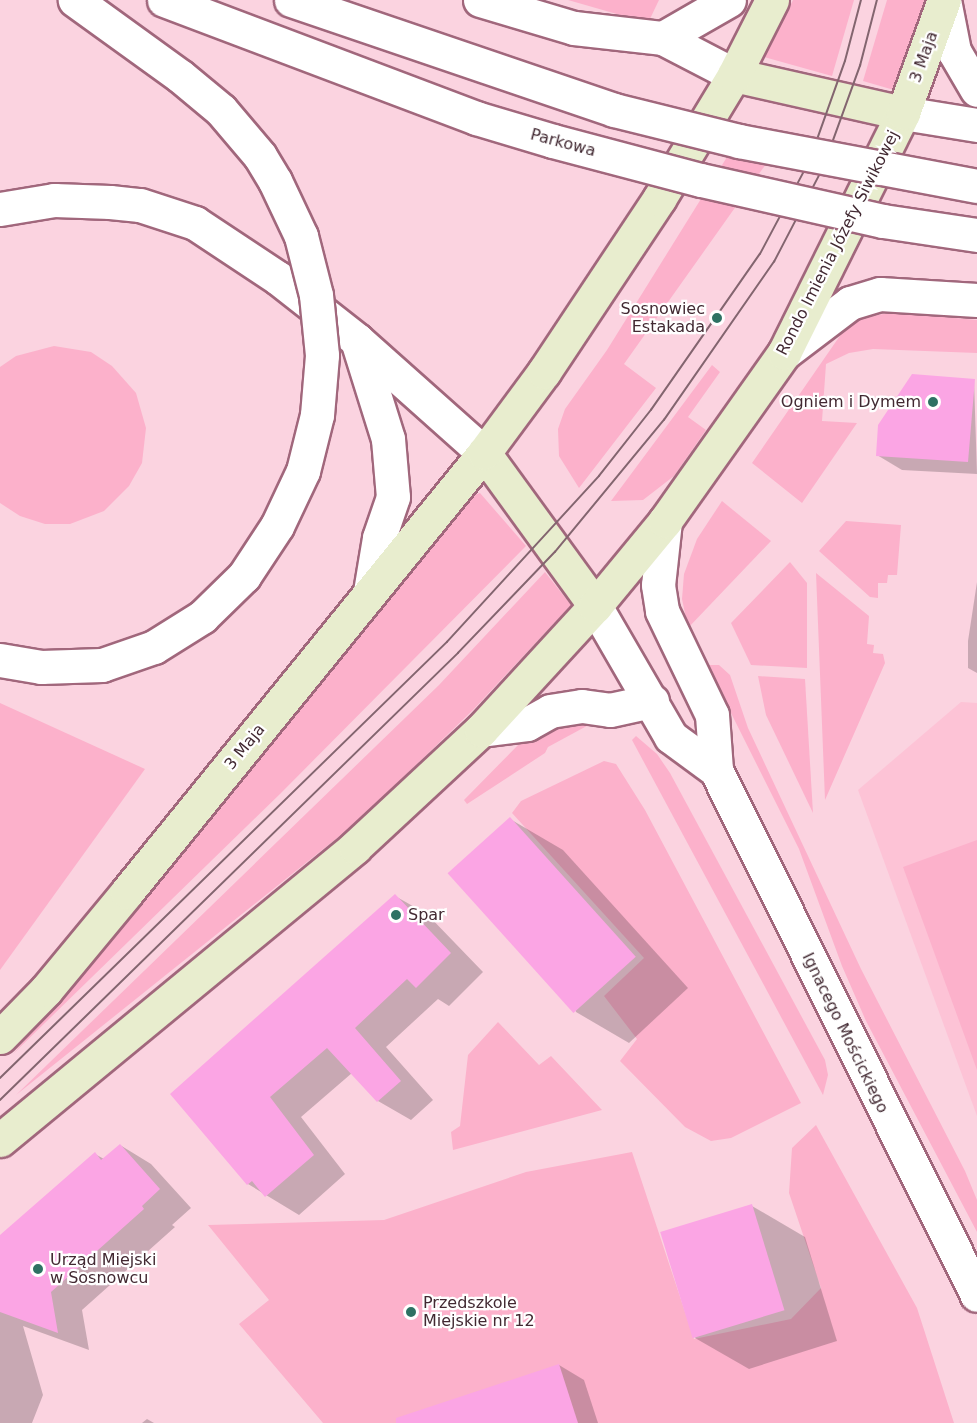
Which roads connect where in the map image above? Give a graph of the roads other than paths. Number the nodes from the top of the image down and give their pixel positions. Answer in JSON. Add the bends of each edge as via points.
{"nodes":[{"id":1,"x":75,"y":0,"type":"edge"},
{"id":2,"x":164,"y":0,"type":"edge"},
{"id":3,"x":291,"y":0,"type":"edge"},
{"id":4,"x":480,"y":0,"type":"edge"},
{"id":5,"x":729,"y":0,"type":"edge"},
{"id":6,"x":772,"y":0,"type":"edge"},
{"id":7,"x":944,"y":0,"type":"edge"},
{"id":8,"x":663,"y":38,"type":"junction"},
{"id":9,"x":734,"y":75,"type":"junction"},
{"id":10,"x":977,"y":90,"type":"edge"},
{"id":11,"x":903,"y":113,"type":"junction"},
{"id":12,"x":977,"y":126,"type":"edge"},
{"id":13,"x":977,"y":186,"type":"edge"},
{"id":14,"x":0,"y":208,"type":"edge"},
{"id":15,"x":977,"y":235,"type":"edge"},
{"id":16,"x":977,"y":300,"type":"edge"},
{"id":17,"x":357,"y":340,"type":"junction"},
{"id":18,"x":784,"y":353,"type":"junction"},
{"id":19,"x":484,"y":453,"type":"junction"},
{"id":20,"x":665,"y":521,"type":"junction"},
{"id":21,"x":370,"y":592,"type":"junction"},
{"id":22,"x":596,"y":606,"type":"junction"},
{"id":23,"x":0,"y":660,"type":"edge"},
{"id":24,"x":652,"y":701,"type":"junction"},
{"id":25,"x":481,"y":730,"type":"junction"},
{"id":26,"x":716,"y":770,"type":"junction"},
{"id":27,"x":0,"y":1037,"type":"edge"},
{"id":28,"x":0,"y":1140,"type":"edge"},
{"id":29,"x":977,"y":1295,"type":"edge"}],
"edges":[{"from":1,"to":23,"type":"street","bridge":true,"via":[[221,110],[260,156],[275,181],[301,236],[316,295],[322,355],[317,415],[303,471],[278,526],[244,576],[202,617],[154,647],[102,665],[51,668]]},
{"from":2,"to":15,"type":"street","name":"Parkowa","bridge":true,"via":[[456,111],[554,141],[700,180],[884,221]]},
{"from":3,"to":13,"type":"street","bridge":true,"via":[[614,110],[739,141]]},
{"from":4,"to":8,"type":"street","via":[[574,28]]},
{"from":5,"to":8,"type":"street"},
{"from":6,"to":9,"type":"main road"},
{"from":7,"to":10,"type":"street","via":[[954,51]]},
{"from":7,"to":11,"type":"main road","name":"3 Maja"},
{"from":8,"to":9,"type":"street"},
{"from":9,"to":11,"type":"main road","name":"Rondo Imienia Józefy Siwikowej"},
{"from":9,"to":19,"type":"main road","via":[[614,271]]},
{"from":11,"to":12,"type":"street"},
{"from":11,"to":18,"type":"main road","name":"Rondo Imienia Józefy Siwikowej"},
{"from":14,"to":17,"type":"street","via":[[54,200],[91,201],[140,205],[195,223],[278,278]]},
{"from":16,"to":18,"type":"street","via":[[880,294],[850,303]]},
{"from":17,"to":19,"type":"street"},
{"from":17,"to":21,"type":"street","via":[[388,439],[393,497],[379,538]]},
{"from":18,"to":20,"type":"main road","name":"Rondo Imienia Józefy Siwikowej"},
{"from":19,"to":21,"type":"main road","name":"3 Maja"},
{"from":19,"to":22,"type":"main road"},
{"from":20,"to":22,"type":"main road","name":"Rondo Imienia Józefy Siwikowej"},
{"from":20,"to":26,"type":"street","name":"Ignacego Mościckiego","via":[[658,585],[662,611],[712,715]]},
{"from":21,"to":27,"type":"main road","name":"3 Maja","via":[[68,963]]},
{"from":22,"to":24,"type":"street","name":"Ignacego Mościckiego"},
{"from":22,"to":25,"type":"main road"},
{"from":24,"to":25,"type":"street","via":[[610,710],[582,706],[550,711],[527,724]]},
{"from":24,"to":26,"type":"street","name":"Ignacego Mościckiego","via":[[671,737]]},
{"from":25,"to":28,"type":"main road","via":[[355,847]]},
{"from":26,"to":29,"type":"street","name":"Ignacego Mościckiego"}]}
